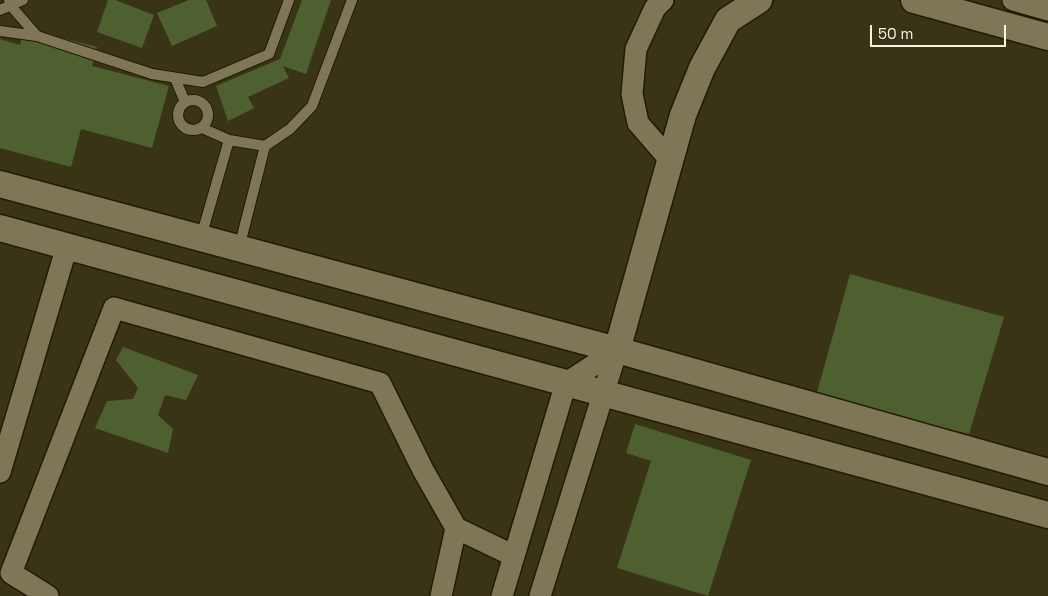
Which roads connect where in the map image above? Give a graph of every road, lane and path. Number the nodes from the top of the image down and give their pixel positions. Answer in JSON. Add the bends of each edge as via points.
{"nodes":[{"id":1,"x":24,"y":0,"type":"edge"},
{"id":2,"x":289,"y":0,"type":"edge"},
{"id":3,"x":352,"y":0,"type":"edge"},
{"id":4,"x":663,"y":0,"type":"edge"},
{"id":5,"x":759,"y":0,"type":"edge"},
{"id":6,"x":914,"y":0,"type":"edge"},
{"id":7,"x":1013,"y":0,"type":"edge"},
{"id":8,"x":10,"y":3,"type":"edge"},
{"id":9,"x":0,"y":10,"type":"edge"},
{"id":10,"x":1048,"y":10,"type":"edge"},
{"id":11,"x":0,"y":31,"type":"edge"},
{"id":12,"x":37,"y":36,"type":"junction"},
{"id":13,"x":1048,"y":37,"type":"edge"},
{"id":14,"x":175,"y":78,"type":"junction"},
{"id":15,"x":185,"y":102,"type":"junction"},
{"id":16,"x":202,"y":128,"type":"junction"},
{"id":17,"x":229,"y":140,"type":"junction"},
{"id":18,"x":265,"y":146,"type":"junction"},
{"id":19,"x":670,"y":160,"type":"junction"},
{"id":20,"x":0,"y":185,"type":"edge"},
{"id":21,"x":0,"y":228,"type":"edge"},
{"id":22,"x":201,"y":238,"type":"junction"},
{"id":23,"x":67,"y":246,"type":"junction"},
{"id":24,"x":239,"y":248,"type":"junction"},
{"id":25,"x":617,"y":350,"type":"junction"},
{"id":26,"x":566,"y":383,"type":"junction"},
{"id":27,"x":604,"y":393,"type":"junction"},
{"id":28,"x":0,"y":472,"type":"edge"},
{"id":29,"x":1048,"y":472,"type":"edge"},
{"id":30,"x":1048,"y":515,"type":"edge"},
{"id":31,"x":456,"y":528,"type":"junction"},
{"id":32,"x":514,"y":556,"type":"junction"},
{"id":33,"x":48,"y":596,"type":"edge"},
{"id":34,"x":442,"y":596,"type":"edge"},
{"id":35,"x":502,"y":596,"type":"edge"},
{"id":36,"x":540,"y":596,"type":"edge"}],
"edges":[{"from":1,"to":8,"type":"lane"},
{"from":2,"to":14,"type":"lane","via":[[269,54],[203,82]]},
{"from":3,"to":18,"type":"lane","via":[[312,106],[290,129]]},
{"from":4,"to":19,"type":"street","via":[[655,8],[636,49],[632,94],[638,123]]},
{"from":5,"to":19,"type":"street","via":[[728,20],[682,115]]},
{"from":6,"to":13,"type":"street"},
{"from":7,"to":10,"type":"street"},
{"from":8,"to":9,"type":"lane"},
{"from":8,"to":12,"type":"lane"},
{"from":11,"to":12,"type":"lane"},
{"from":12,"to":14,"type":"lane","via":[[152,74]]},
{"from":14,"to":15,"type":"lane"},
{"from":15,"to":16,"type":"lane","via":[[200,101],[207,108],[208,118]]},
{"from":15,"to":16,"type":"lane","via":[[179,109],[181,124],[188,130]]},
{"from":16,"to":17,"type":"lane"},
{"from":17,"to":18,"type":"lane"},
{"from":17,"to":22,"type":"lane"},
{"from":18,"to":24,"type":"lane"},
{"from":19,"to":25,"type":"street"},
{"from":20,"to":22,"type":"street"},
{"from":21,"to":23,"type":"street"},
{"from":22,"to":24,"type":"street"},
{"from":23,"to":26,"type":"street"},
{"from":23,"to":28,"type":"street"},
{"from":24,"to":25,"type":"street"},
{"from":25,"to":26,"type":"street"},
{"from":25,"to":27,"type":"street"},
{"from":25,"to":29,"type":"street"},
{"from":26,"to":27,"type":"street"},
{"from":26,"to":32,"type":"street"},
{"from":27,"to":30,"type":"street"},
{"from":27,"to":36,"type":"street"},
{"from":31,"to":32,"type":"street"},
{"from":31,"to":33,"type":"street","via":[[380,383],[114,308],[11,573]]},
{"from":31,"to":34,"type":"street"},
{"from":32,"to":35,"type":"street"}]}
